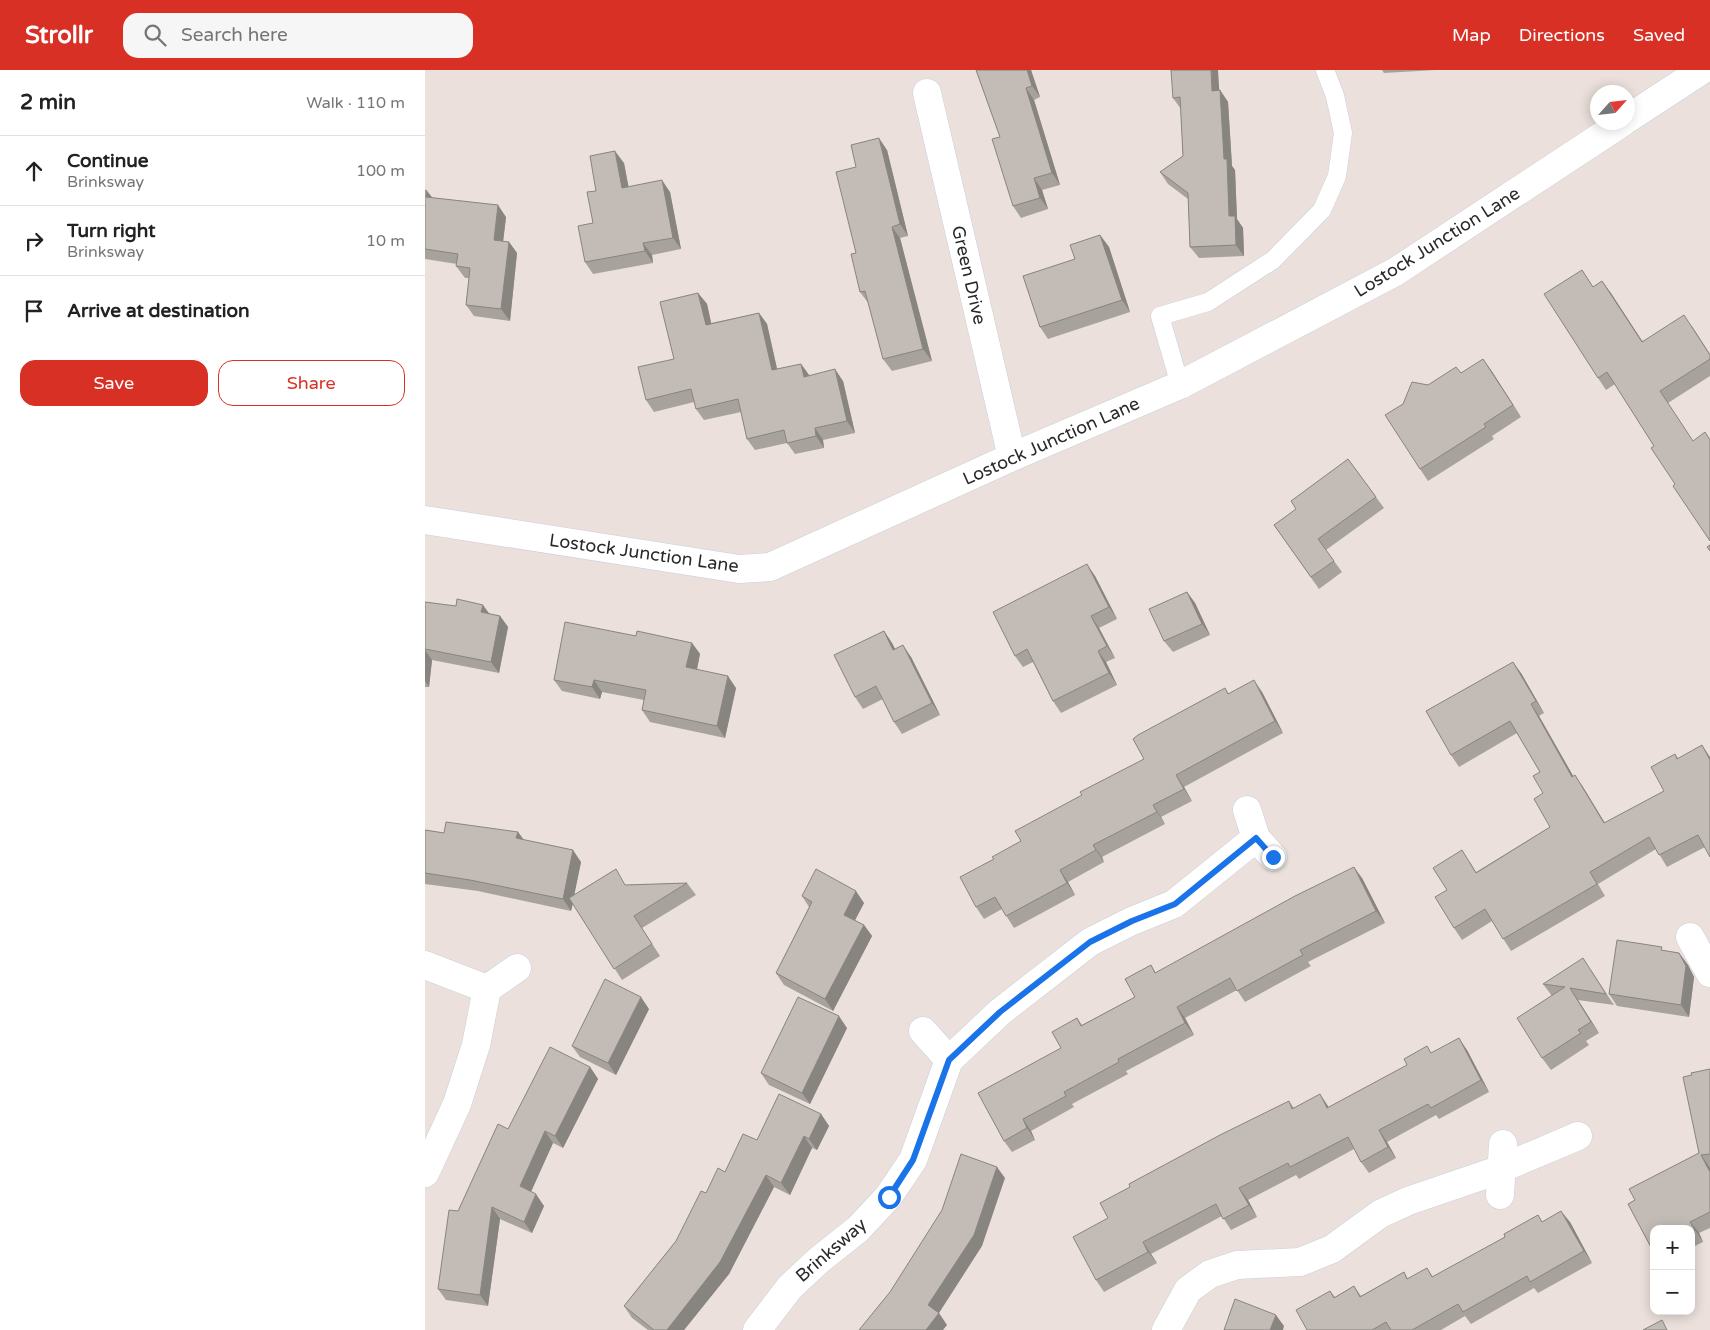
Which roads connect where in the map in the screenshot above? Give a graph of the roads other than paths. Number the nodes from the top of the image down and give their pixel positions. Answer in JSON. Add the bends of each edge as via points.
{"nodes":[{"id":1,"x":1325,"y":70,"type":"edge"},
{"id":2,"x":1702,"y":70,"type":"edge"},
{"id":3,"x":927,"y":93,"type":"dead end"},
{"id":4,"x":1635,"y":115,"type":"edge"},
{"id":5,"x":1611,"y":130,"type":"edge"},
{"id":6,"x":1179,"y":385,"type":"junction"},
{"id":7,"x":1012,"y":457,"type":"junction"},
{"id":8,"x":425,"y":520,"type":"edge"},
{"id":9,"x":1247,"y":810,"type":"dead end"},
{"id":10,"x":1690,"y":937,"type":"dead end"},
{"id":11,"x":425,"y":965,"type":"edge"},
{"id":12,"x":517,"y":968,"type":"dead end"},
{"id":13,"x":1710,"y":973,"type":"edge"},
{"id":14,"x":487,"y":989,"type":"junction"},
{"id":15,"x":923,"y":1031,"type":"dead end"},
{"id":16,"x":949,"y":1060,"type":"junction"},
{"id":17,"x":1578,"y":1136,"type":"dead end"},
{"id":18,"x":425,"y":1173,"type":"edge"},
{"id":19,"x":757,"y":1330,"type":"edge"},
{"id":20,"x":1166,"y":1330,"type":"edge"}],
"edges":[{"from":1,"to":6,"type":"lane","via":[[1343,133],[1337,176],[1322,210],[1273,260],[1208,302],[1160,316]]},
{"from":2,"to":4,"type":"street"},
{"from":3,"to":7,"type":"street","name":"Green Drive"},
{"from":5,"to":6,"type":"street","name":"Lostock Junction Lane","via":[[1395,272]]},
{"from":6,"to":7,"type":"street","name":"Lostock Junction Lane"},
{"from":7,"to":8,"type":"street","name":"Lostock Junction Lane","via":[[770,567],[739,569]]},
{"from":9,"to":16,"type":"street","name":"Brinksway","via":[[1264,847],[1175,904],[1090,942],[1000,1012]]},
{"from":10,"to":13,"type":"street"},
{"from":11,"to":14,"type":"street"},
{"from":12,"to":14,"type":"street"},
{"from":14,"to":18,"type":"street","via":[[475,1045],[457,1104]]},
{"from":15,"to":16,"type":"street"},
{"from":16,"to":19,"type":"street","name":"Brinksway","via":[[913,1160],[889,1197],[858,1229],[789,1287]]},
{"from":17,"to":20,"type":"street","via":[[1502,1169],[1408,1201],[1380,1214],[1331,1250],[1300,1262],[1237,1265],[1210,1274],[1188,1290]]}]}
